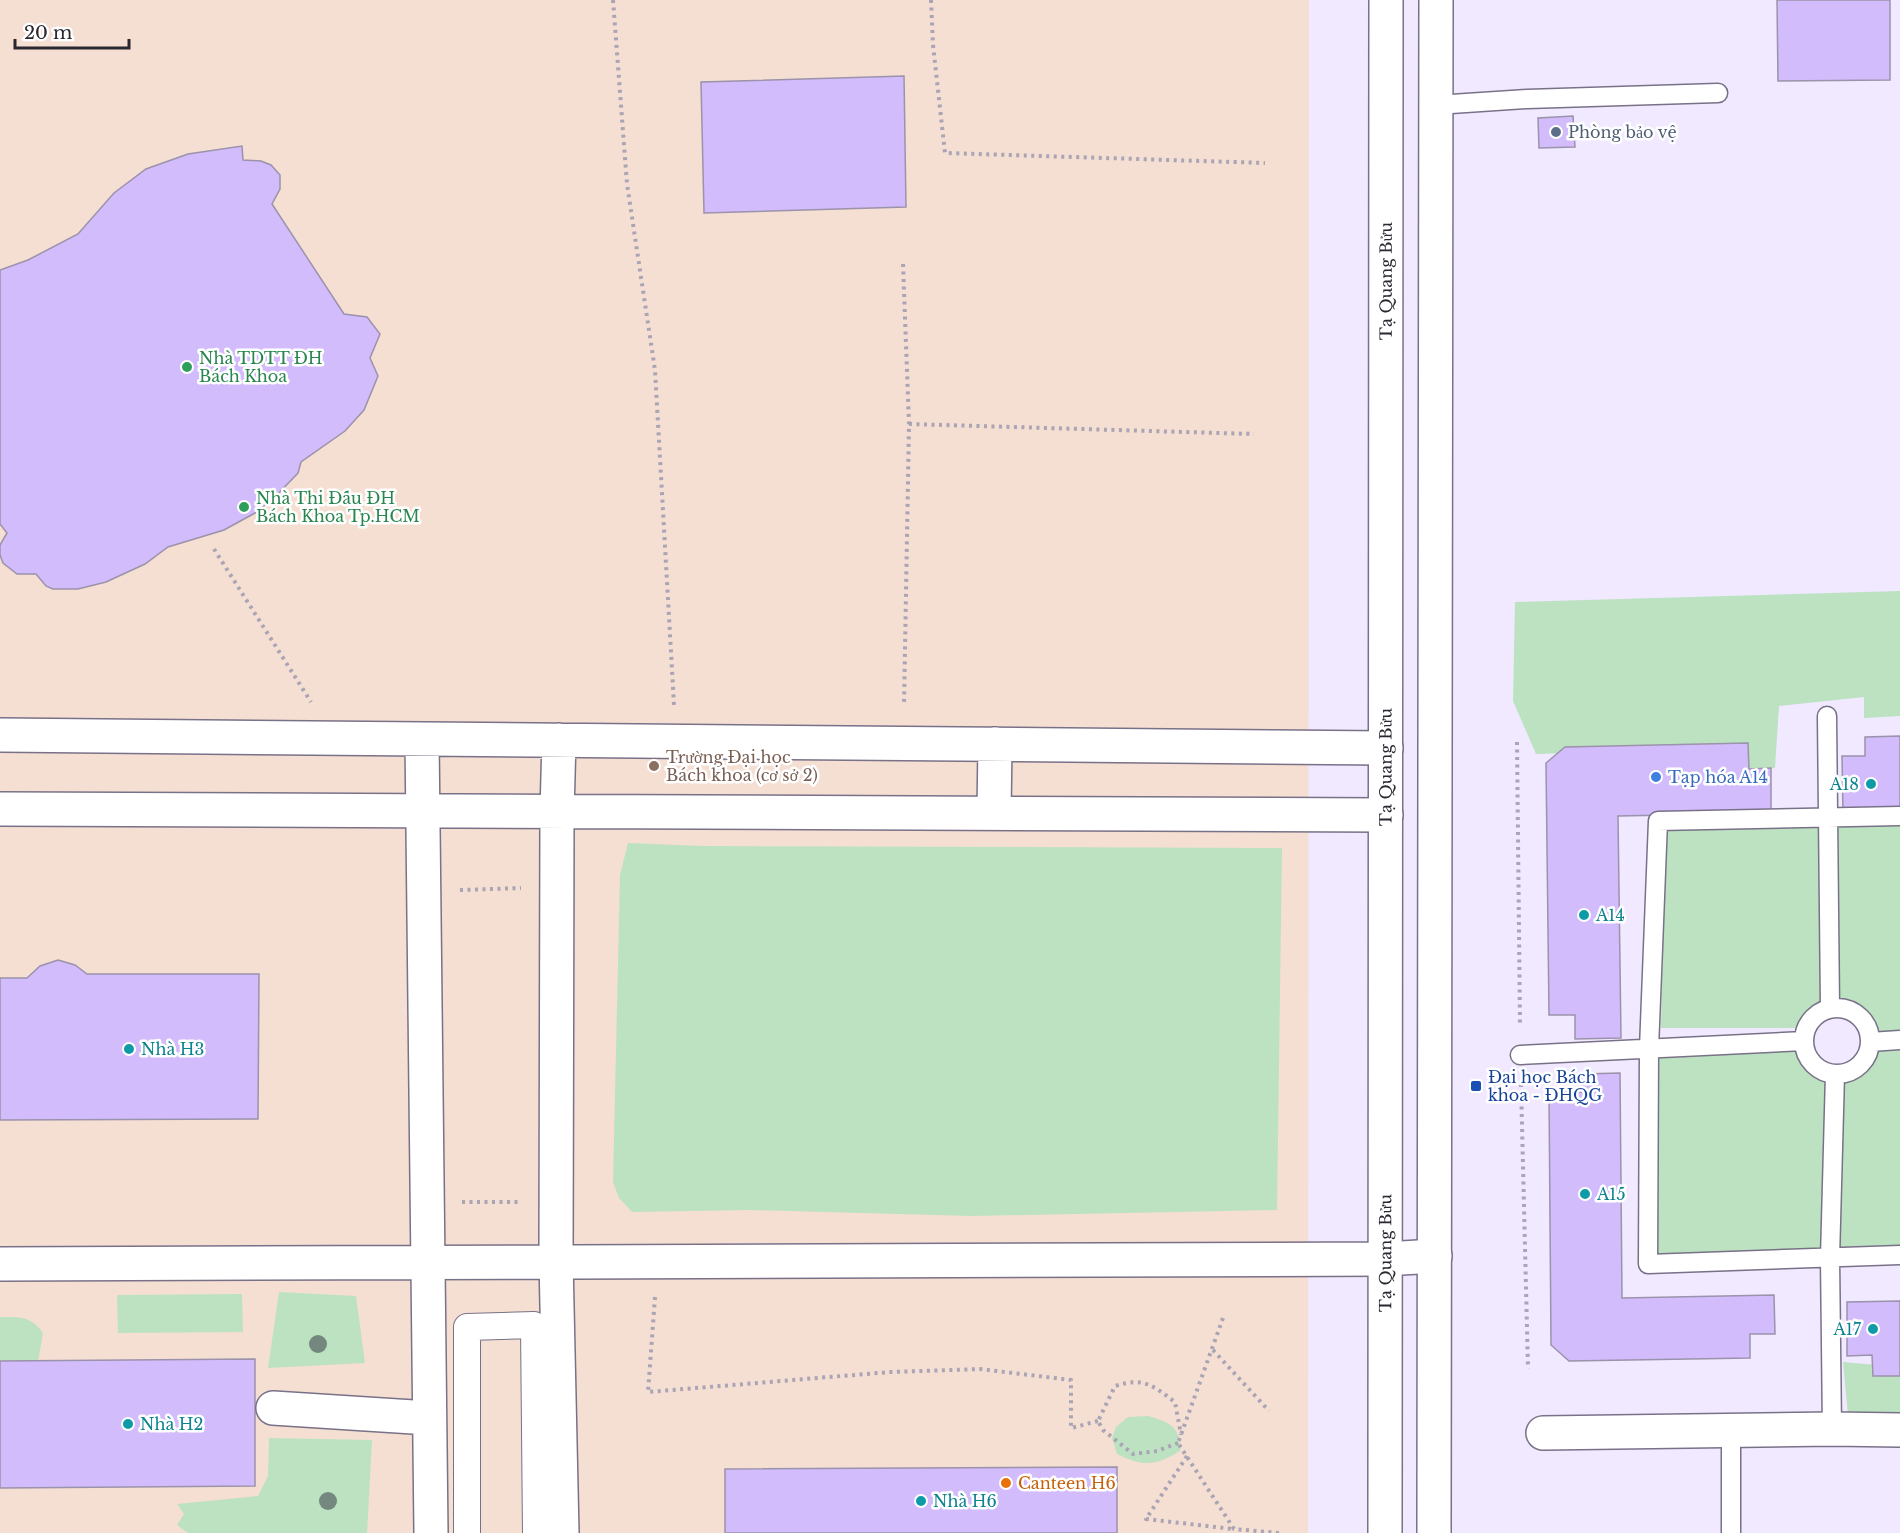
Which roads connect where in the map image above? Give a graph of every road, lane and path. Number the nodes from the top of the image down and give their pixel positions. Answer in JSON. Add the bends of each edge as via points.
{"nodes":[{"id":1,"x":613,"y":0,"type":"edge"},
{"id":2,"x":931,"y":0,"type":"edge"},
{"id":3,"x":1386,"y":0,"type":"edge"},
{"id":4,"x":1436,"y":0,"type":"edge"},
{"id":5,"x":1718,"y":93,"type":"dead end"},
{"id":6,"x":1386,"y":105,"type":"junction"},
{"id":7,"x":1436,"y":105,"type":"junction"},
{"id":8,"x":1265,"y":163,"type":"dead end"},
{"id":9,"x":903,"y":264,"type":"dead end"},
{"id":10,"x":909,"y":424,"type":"junction"},
{"id":11,"x":1254,"y":434,"type":"dead end"},
{"id":12,"x":214,"y":549,"type":"dead end"},
{"id":13,"x":1827,"y":716,"type":"dead end"},
{"id":14,"x":0,"y":735,"type":"edge"},
{"id":15,"x":334,"y":738,"type":"junction"},
{"id":16,"x":422,"y":739,"type":"junction"},
{"id":17,"x":559,"y":740,"type":"junction"},
{"id":18,"x":676,"y":741,"type":"junction"},
{"id":19,"x":903,"y":743,"type":"junction"},
{"id":20,"x":995,"y":744,"type":"junction"},
{"id":21,"x":1386,"y":748,"type":"junction"},
{"id":22,"x":0,"y":809,"type":"edge"},
{"id":23,"x":423,"y":811,"type":"junction"},
{"id":24,"x":557,"y":812,"type":"junction"},
{"id":25,"x":994,"y":813,"type":"junction"},
{"id":26,"x":1386,"y":815,"type":"junction"},
{"id":27,"x":1900,"y":816,"type":"edge"},
{"id":28,"x":1827,"y":817,"type":"junction"},
{"id":29,"x":522,"y":888,"type":"dead end"},
{"id":30,"x":462,"y":901,"type":"dead end"},
{"id":31,"x":1830,"y":1008,"type":"junction"},
{"id":32,"x":1900,"y":1040,"type":"edge"},
{"id":33,"x":1804,"y":1041,"type":"junction"},
{"id":34,"x":1870,"y":1042,"type":"junction"},
{"id":35,"x":1649,"y":1049,"type":"junction"},
{"id":36,"x":1520,"y":1055,"type":"dead end"},
{"id":37,"x":1835,"y":1074,"type":"junction"},
{"id":38,"x":462,"y":1191,"type":"dead end"},
{"id":39,"x":531,"y":1202,"type":"dead end"},
{"id":40,"x":1900,"y":1255,"type":"edge"},
{"id":41,"x":1435,"y":1256,"type":"junction"},
{"id":42,"x":1830,"y":1258,"type":"junction"},
{"id":43,"x":1385,"y":1259,"type":"junction"},
{"id":44,"x":556,"y":1261,"type":"junction"},
{"id":45,"x":658,"y":1261,"type":"junction"},
{"id":46,"x":427,"y":1262,"type":"junction"},
{"id":47,"x":0,"y":1263,"type":"edge"},
{"id":48,"x":1223,"y":1318,"type":"dead end"},
{"id":49,"x":1212,"y":1350,"type":"junction"},
{"id":50,"x":273,"y":1408,"type":"dead end"},
{"id":51,"x":1269,"y":1412,"type":"dead end"},
{"id":52,"x":429,"y":1418,"type":"junction"},
{"id":53,"x":1098,"y":1421,"type":"junction"},
{"id":54,"x":1832,"y":1429,"type":"junction"},
{"id":55,"x":1731,"y":1430,"type":"junction"},
{"id":56,"x":1900,"y":1430,"type":"edge"},
{"id":57,"x":1543,"y":1433,"type":"dead end"},
{"id":58,"x":1181,"y":1436,"type":"junction"},
{"id":59,"x":1178,"y":1443,"type":"junction"},
{"id":60,"x":1187,"y":1456,"type":"junction"},
{"id":61,"x":1234,"y":1529,"type":"junction"},
{"id":62,"x":431,"y":1533,"type":"edge"},
{"id":63,"x":467,"y":1533,"type":"edge"},
{"id":64,"x":536,"y":1533,"type":"edge"},
{"id":65,"x":562,"y":1533,"type":"edge"},
{"id":66,"x":1279,"y":1533,"type":"edge"},
{"id":67,"x":1385,"y":1533,"type":"edge"},
{"id":68,"x":1434,"y":1533,"type":"edge"},
{"id":69,"x":1731,"y":1533,"type":"edge"}],
"edges":[{"from":1,"to":18,"type":"path","via":[[627,184],[655,370]]},
{"from":2,"to":8,"type":"path","via":[[945,153]]},
{"from":3,"to":6,"type":"street","name":"Tạ Quang Bửu"},
{"from":4,"to":7,"type":"street"},
{"from":5,"to":7,"type":"lane"},
{"from":6,"to":7,"type":"street"},
{"from":6,"to":21,"type":"street","name":"Tạ Quang Bửu"},
{"from":7,"to":41,"type":"street"},
{"from":9,"to":10,"type":"path"},
{"from":10,"to":11,"type":"path"},
{"from":10,"to":19,"type":"path"},
{"from":12,"to":15,"type":"path"},
{"from":13,"to":28,"type":"lane"},
{"from":14,"to":15,"type":"street"},
{"from":15,"to":16,"type":"street"},
{"from":16,"to":17,"type":"street"},
{"from":16,"to":23,"type":"street"},
{"from":17,"to":18,"type":"street"},
{"from":17,"to":24,"type":"street"},
{"from":18,"to":19,"type":"street"},
{"from":19,"to":20,"type":"street"},
{"from":20,"to":21,"type":"street"},
{"from":20,"to":25,"type":"street"},
{"from":21,"to":26,"type":"street","name":"Tạ Quang Bửu"},
{"from":22,"to":23,"type":"street"},
{"from":23,"to":24,"type":"street"},
{"from":23,"to":46,"type":"street"},
{"from":24,"to":25,"type":"street"},
{"from":24,"to":44,"type":"street"},
{"from":25,"to":26,"type":"street"},
{"from":26,"to":43,"type":"street","name":"Tạ Quang Bửu"},
{"from":27,"to":28,"type":"lane"},
{"from":28,"to":31,"type":"lane"},
{"from":28,"to":35,"type":"lane","via":[[1658,821]]},
{"from":29,"to":30,"type":"path","via":[[462,890]]},
{"from":31,"to":33,"type":"lane","via":[[1811,1020]]},
{"from":31,"to":34,"type":"lane","via":[[1840,1007],[1858,1015],[1865,1023]]},
{"from":32,"to":34,"type":"lane"},
{"from":33,"to":35,"type":"lane"},
{"from":33,"to":37,"type":"lane","via":[[1810,1060],[1825,1072]]},
{"from":34,"to":37,"type":"lane","via":[[1863,1061]]},
{"from":35,"to":36,"type":"lane"},
{"from":35,"to":42,"type":"lane","via":[[1648,1264]]},
{"from":37,"to":42,"type":"lane"},
{"from":38,"to":39,"type":"path","via":[[462,1203]]},
{"from":40,"to":42,"type":"lane"},
{"from":41,"to":43,"type":"street"},
{"from":41,"to":68,"type":"street"},
{"from":42,"to":54,"type":"lane"},
{"from":43,"to":45,"type":"street"},
{"from":43,"to":67,"type":"street","name":"Tạ Quang Bửu"},
{"from":44,"to":45,"type":"street"},
{"from":44,"to":46,"type":"street"},
{"from":44,"to":65,"type":"street"},
{"from":45,"to":53,"type":"path","via":[[648,1392],[890,1372],[980,1369],[1071,1380],[1071,1428]]},
{"from":46,"to":47,"type":"street"},
{"from":46,"to":52,"type":"street"},
{"from":48,"to":49,"type":"path"},
{"from":49,"to":51,"type":"path"},
{"from":49,"to":58,"type":"path"},
{"from":50,"to":52,"type":"street"},
{"from":52,"to":62,"type":"street"},
{"from":53,"to":58,"type":"path","via":[[1115,1386],[1132,1381],[1151,1384],[1175,1402]]},
{"from":53,"to":59,"type":"path","via":[[1103,1430],[1133,1454]]},
{"from":54,"to":55,"type":"street"},
{"from":54,"to":56,"type":"street"},
{"from":55,"to":57,"type":"street"},
{"from":55,"to":69,"type":"lane"},
{"from":58,"to":59,"type":"path"},
{"from":59,"to":60,"type":"path"},
{"from":60,"to":61,"type":"path"},
{"from":60,"to":61,"type":"path","via":[[1146,1519]]},
{"from":61,"to":66,"type":"path"},
{"from":63,"to":64,"type":"street","via":[[467,1327],[534,1325]]}]}
